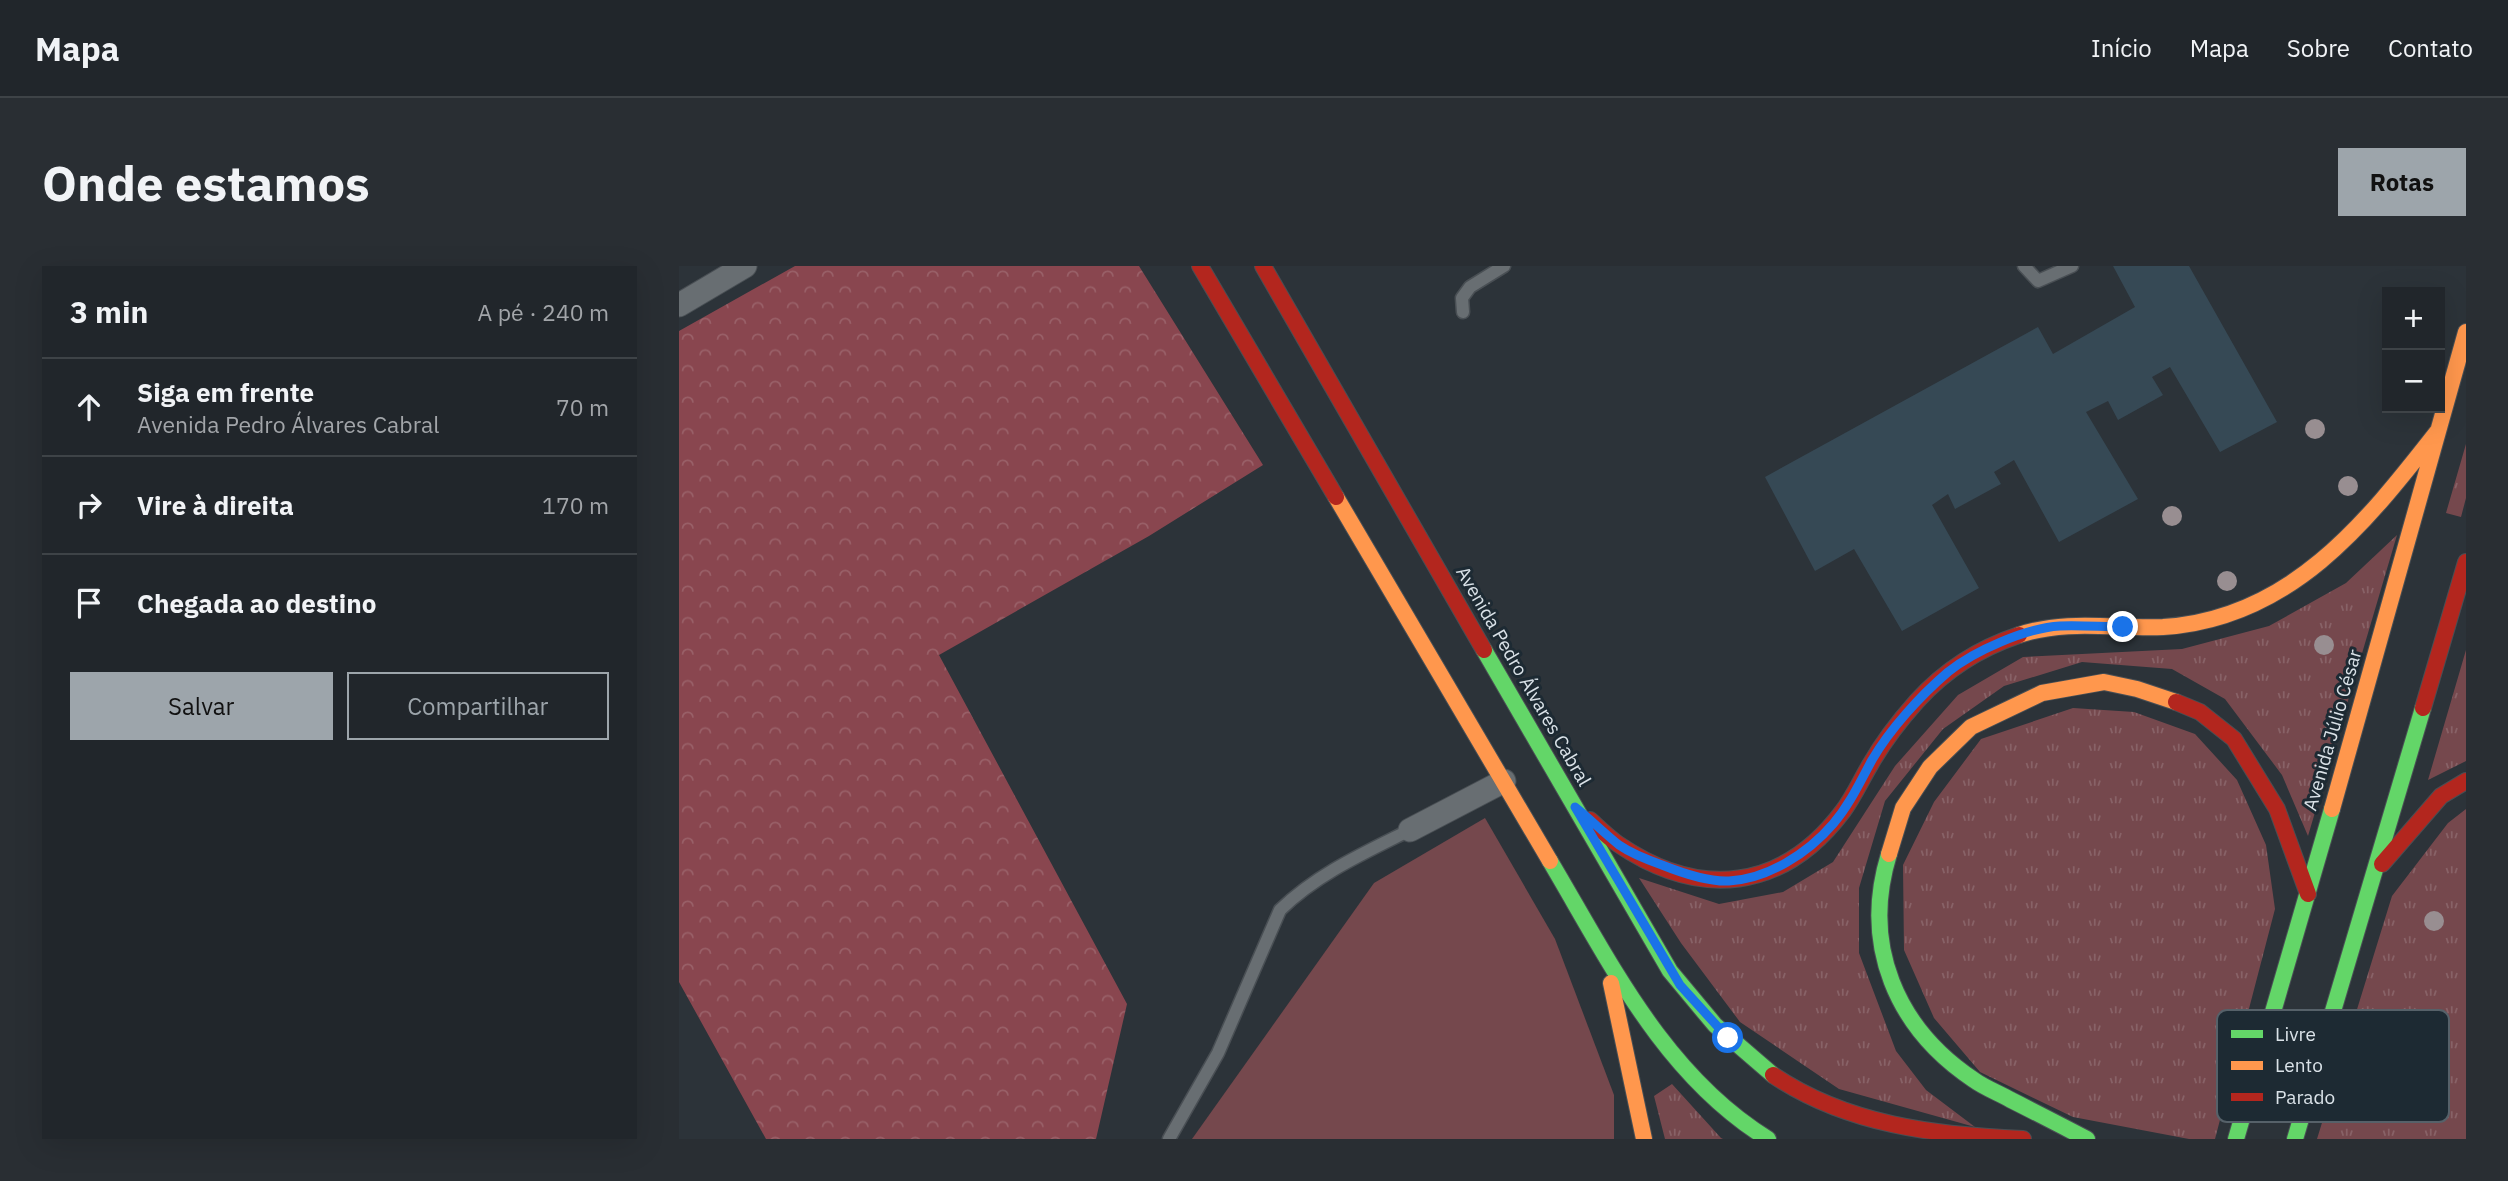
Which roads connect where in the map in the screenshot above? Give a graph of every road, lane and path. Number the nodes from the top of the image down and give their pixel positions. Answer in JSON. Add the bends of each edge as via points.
{"nodes":[{"id":1,"x":745,"y":266,"type":"edge"},
{"id":2,"x":1200,"y":266,"type":"edge"},
{"id":3,"x":1263,"y":266,"type":"edge"},
{"id":4,"x":1504,"y":266,"type":"edge"},
{"id":5,"x":2024,"y":266,"type":"edge"},
{"id":6,"x":2072,"y":266,"type":"edge"},
{"id":7,"x":679,"y":305,"type":"edge"},
{"id":8,"x":1463,"y":312,"type":"dead end"},
{"id":9,"x":2466,"y":332,"type":"edge"},
{"id":10,"x":2437,"y":432,"type":"junction"},
{"id":11,"x":2466,"y":562,"type":"edge"},
{"id":12,"x":1504,"y":781,"type":"junction"},
{"id":13,"x":2466,"y":781,"type":"edge"},
{"id":14,"x":1575,"y":807,"type":"junction"},
{"id":15,"x":1410,"y":830,"type":"joint"},
{"id":16,"x":2374,"y":872,"type":"junction"},
{"id":17,"x":2308,"y":894,"type":"junction"},
{"id":18,"x":1603,"y":952,"type":"junction"},
{"id":19,"x":2274,"y":1010,"type":"edge"},
{"id":20,"x":2333,"y":1010,"type":"edge"},
{"id":21,"x":2241,"y":1122,"type":"edge"},
{"id":22,"x":2300,"y":1122,"type":"edge"},
{"id":23,"x":1169,"y":1139,"type":"edge"},
{"id":24,"x":1644,"y":1139,"type":"edge"},
{"id":25,"x":1767,"y":1139,"type":"edge"},
{"id":26,"x":2023,"y":1139,"type":"edge"},
{"id":27,"x":2087,"y":1139,"type":"edge"},
{"id":28,"x":2236,"y":1139,"type":"edge"},
{"id":29,"x":2295,"y":1139,"type":"edge"}],
"edges":[{"from":1,"to":7,"type":"street"},
{"from":2,"to":12,"type":"main road"},
{"from":3,"to":14,"type":"main road","name":"Avenida Pedro Álvares Cabral"},
{"from":4,"to":8,"type":"lane","via":[[1470,287],[1462,298]]},
{"from":5,"to":6,"type":"lane","via":[[2038,281]]},
{"from":9,"to":10,"type":"main road","name":"Avenida Júlio César"},
{"from":10,"to":14,"type":"main road","via":[[2374,513],[2297,582],[2234,612],[2177,625],[2058,626],[2027,633],[1949,671],[1873,758],[1833,825],[1786,863],[1761,874],[1729,881],[1643,858],[1621,846]]},
{"from":10,"to":17,"type":"main road","name":"Avenida Júlio César"},
{"from":11,"to":16,"type":"main road"},
{"from":12,"to":15,"type":"street"},
{"from":12,"to":18,"type":"main road"},
{"from":13,"to":16,"type":"main road","via":[[2441,796]]},
{"from":14,"to":26,"type":"main road","name":"Avenida Pedro Álvares Cabral","via":[[1680,985],[1728,1038],[1781,1082],[1843,1112],[1918,1130]]},
{"from":15,"to":23,"type":"lane","via":[[1330,871],[1280,910],[1218,1053]]},
{"from":16,"to":20,"type":"main road"},
{"from":17,"to":19,"type":"main road","name":"Avenida Júlio César"},
{"from":17,"to":27,"type":"main road","via":[[2277,809],[2234,739],[2200,712],[2172,700],[2104,682],[2042,693],[1971,727],[1930,767],[1903,808],[1882,876],[1880,944],[1893,987],[1913,1023],[1937,1052],[1975,1081]]},
{"from":18,"to":24,"type":"main road"},
{"from":18,"to":25,"type":"main road","via":[[1669,1052],[1703,1092]]},
{"from":21,"to":28,"type":"main road","name":"Avenida Júlio César"},
{"from":22,"to":29,"type":"main road"}]}
